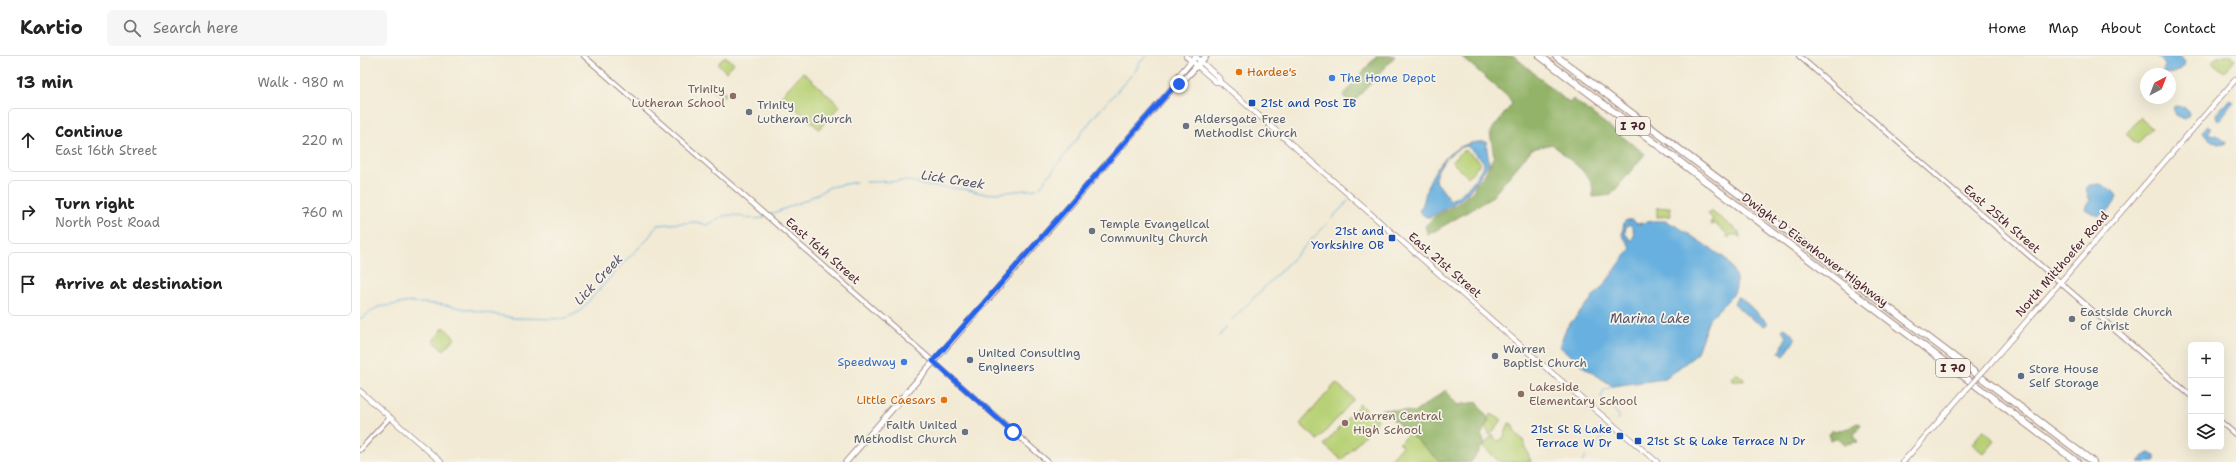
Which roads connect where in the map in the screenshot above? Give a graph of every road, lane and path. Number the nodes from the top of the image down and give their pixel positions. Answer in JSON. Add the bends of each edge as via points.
{"nodes":[{"id":1,"x":584,"y":56,"type":"edge"},
{"id":2,"x":1186,"y":56,"type":"edge"},
{"id":3,"x":1206,"y":56,"type":"edge"},
{"id":4,"x":1535,"y":56,"type":"edge"},
{"id":5,"x":1540,"y":56,"type":"edge"},
{"id":6,"x":1556,"y":56,"type":"edge"},
{"id":7,"x":1563,"y":56,"type":"edge"},
{"id":8,"x":1799,"y":56,"type":"edge"},
{"id":9,"x":1195,"y":57,"type":"edge"},
{"id":10,"x":1199,"y":64,"type":"junction"},
{"id":11,"x":2236,"y":79,"type":"edge"},
{"id":12,"x":1176,"y":84,"type":"junction"},
{"id":13,"x":1595,"y":98,"type":"junction"},
{"id":14,"x":1627,"y":109,"type":"junction"},
{"id":15,"x":2060,"y":282,"type":"junction"},
{"id":16,"x":933,"y":361,"type":"junction"},
{"id":17,"x":360,"y":391,"type":"edge"},
{"id":18,"x":2188,"y":393,"type":"edge"},
{"id":19,"x":390,"y":417,"type":"junction"},
{"id":20,"x":2224,"y":425,"type":"edge"},
{"id":21,"x":2236,"y":435,"type":"edge"},
{"id":22,"x":360,"y":450,"type":"edge"},
{"id":23,"x":441,"y":462,"type":"edge"},
{"id":24,"x":846,"y":462,"type":"edge"},
{"id":25,"x":1048,"y":462,"type":"edge"},
{"id":26,"x":1657,"y":462,"type":"edge"},
{"id":27,"x":1903,"y":462,"type":"edge"},
{"id":28,"x":2078,"y":462,"type":"edge"},
{"id":29,"x":2093,"y":462,"type":"edge"}],
"edges":[{"from":1,"to":16,"type":"street","name":"East 16th Street"},
{"from":2,"to":9,"type":"main road","name":"East 21st Street"},
{"from":3,"to":10,"type":"main road"},
{"from":4,"to":13,"type":"highway"},
{"from":5,"to":13,"type":"highway","name":"Dwight D Eisenhower Highway","number":"I 70"},
{"from":6,"to":14,"type":"highway","name":"Dwight D Eisenhower Highway","number":"I 70"},
{"from":7,"to":14,"type":"highway"},
{"from":8,"to":15,"type":"street","name":"East 25th Street"},
{"from":9,"to":10,"type":"main road","name":"East 21st Street"},
{"from":9,"to":12,"type":"main road","via":[[1176,79]]},
{"from":10,"to":12,"type":"main road","via":[[1180,84]]},
{"from":10,"to":26,"type":"main road","name":"East 21st Street","via":[[1219,78],[1220,82]]},
{"from":11,"to":15,"type":"main road","name":"North Mitthoefer Road"},
{"from":12,"to":16,"type":"main road"},
{"from":13,"to":28,"type":"highway","name":"Dwight D Eisenhower Highway","number":"I 70"},
{"from":14,"to":29,"type":"highway","name":"Dwight D Eisenhower Highway","number":"I 70"},
{"from":15,"to":18,"type":"street","name":"East 25th Street"},
{"from":15,"to":27,"type":"main road","name":"North Mitthoefer Road","bridge":true},
{"from":16,"to":24,"type":"main road"},
{"from":16,"to":25,"type":"street","name":"East 16th Street"},
{"from":17,"to":19,"type":"main road"},
{"from":19,"to":22,"type":"street"},
{"from":19,"to":23,"type":"main road"},
{"from":20,"to":21,"type":"street"}]}
